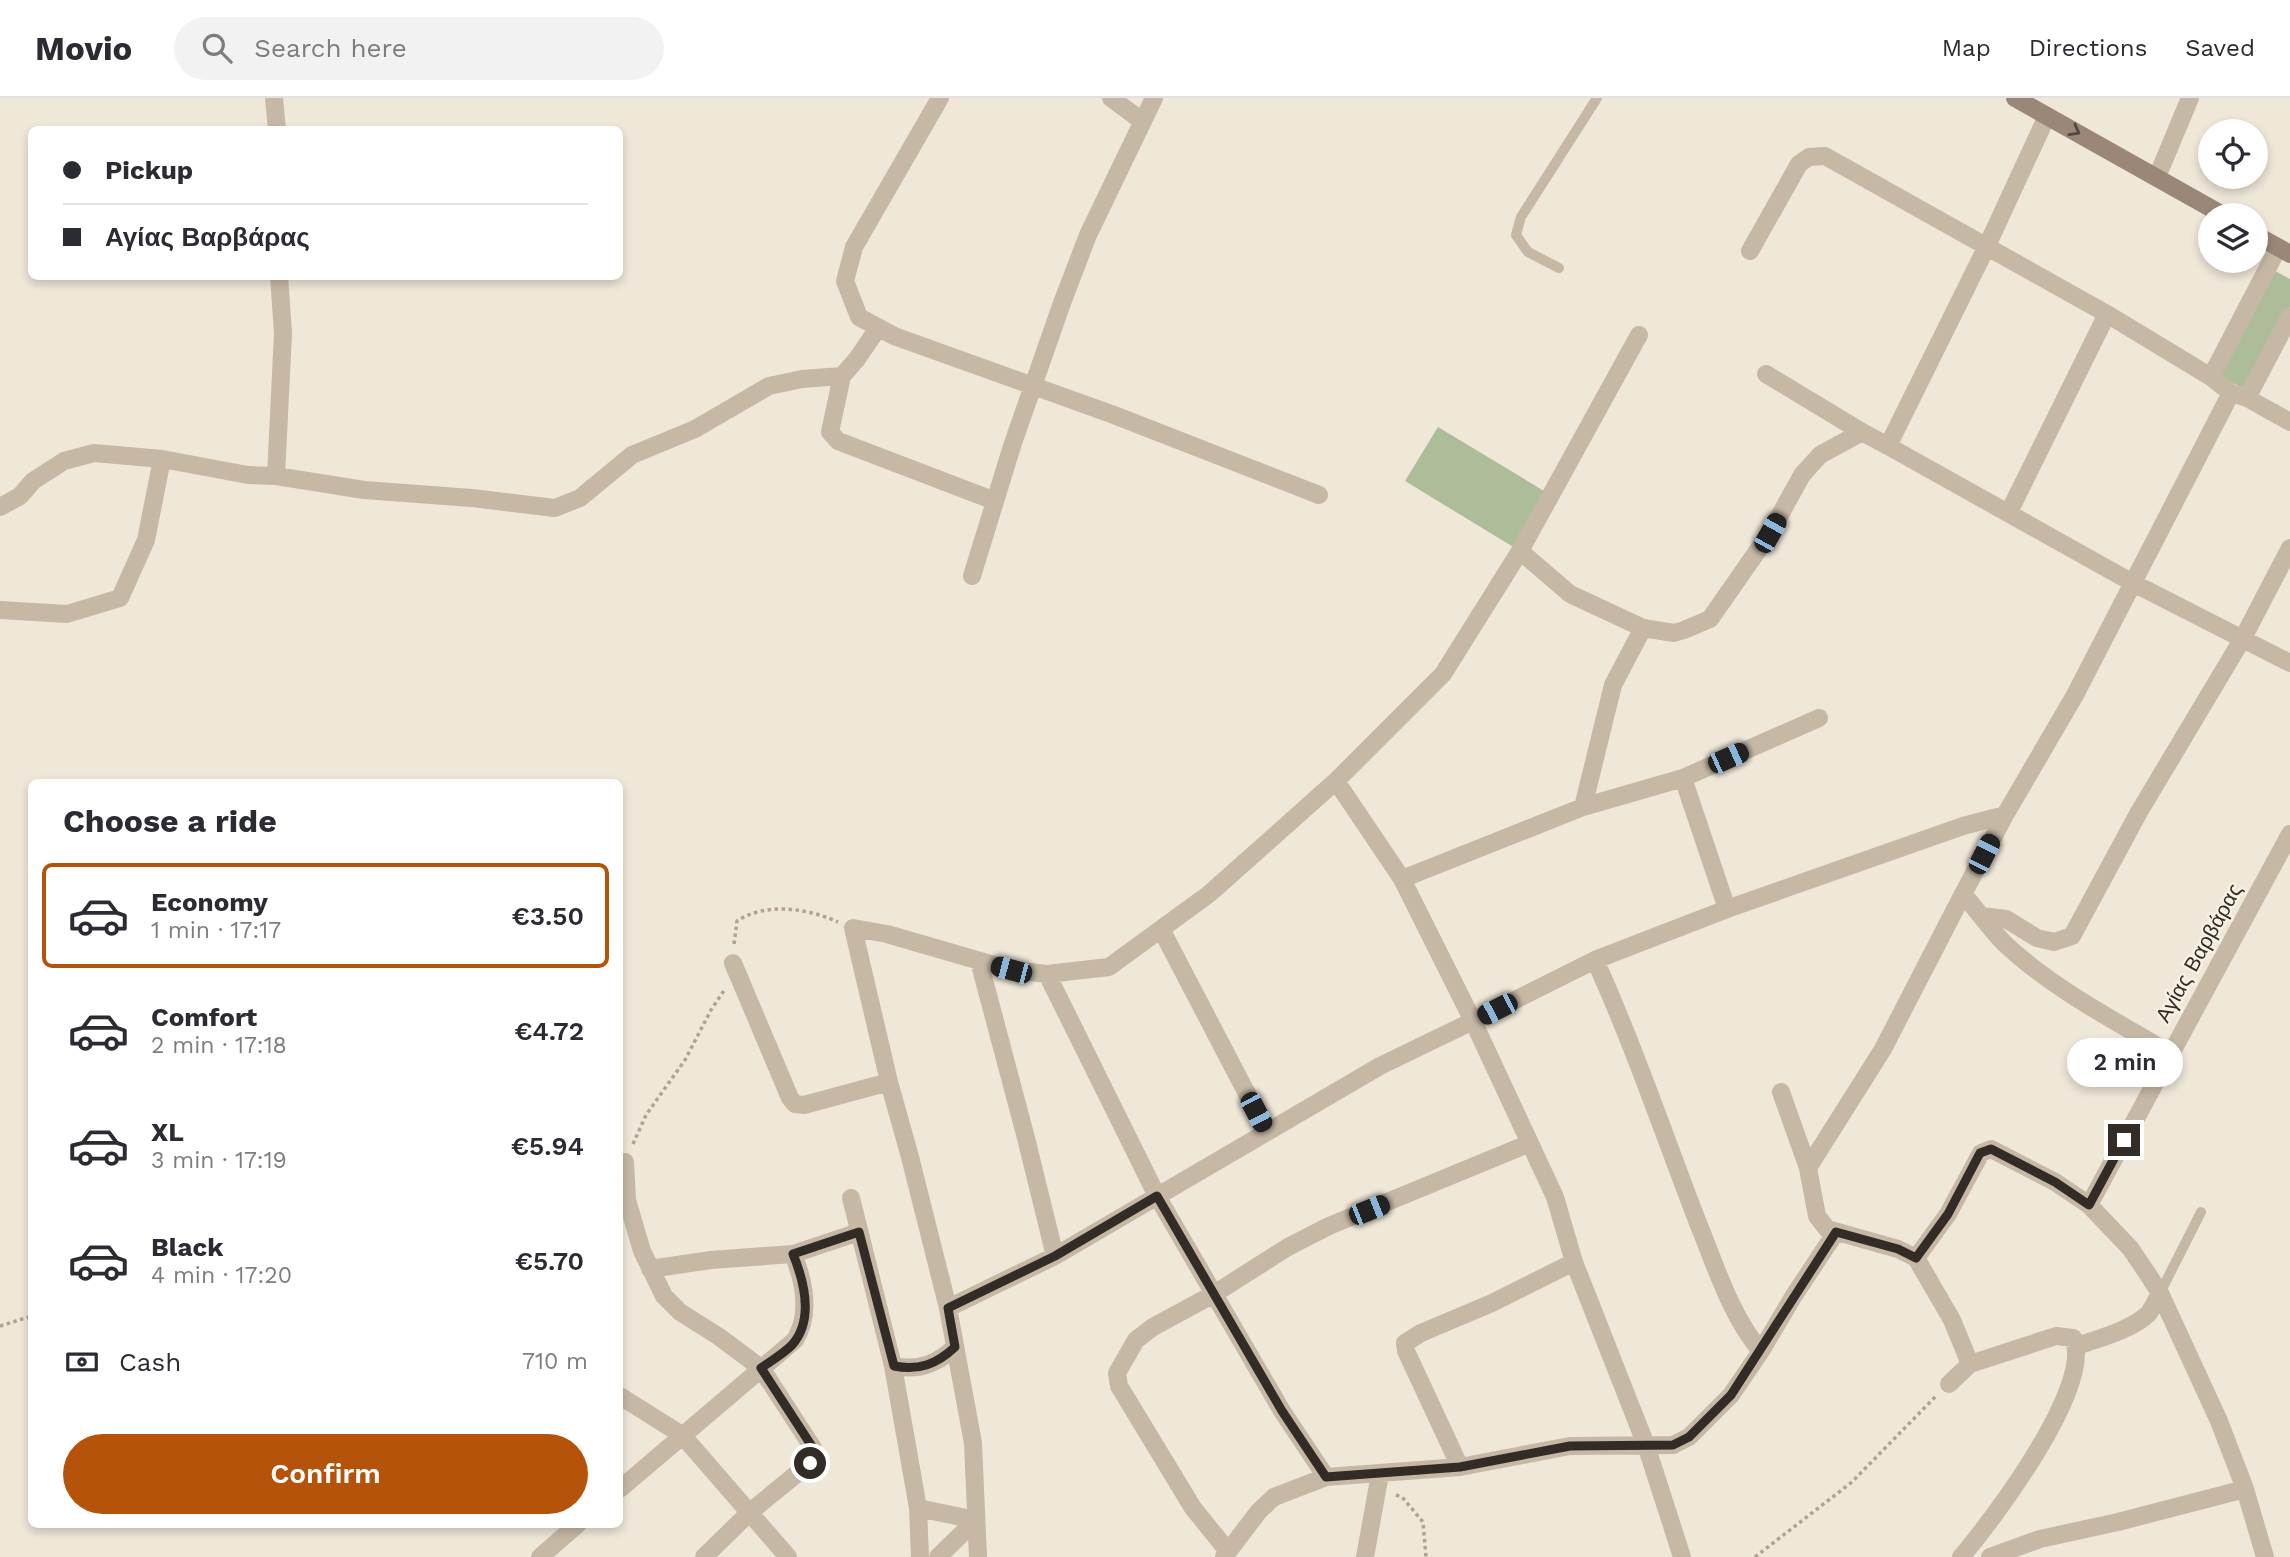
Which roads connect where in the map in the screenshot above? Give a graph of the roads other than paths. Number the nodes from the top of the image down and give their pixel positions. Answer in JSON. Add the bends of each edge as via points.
{"nodes":[{"id":1,"x":274,"y":98,"type":"edge"},
{"id":2,"x":940,"y":98,"type":"edge"},
{"id":3,"x":1111,"y":98,"type":"edge"},
{"id":4,"x":1154,"y":98,"type":"edge"},
{"id":5,"x":1597,"y":98,"type":"edge"},
{"id":6,"x":2015,"y":98,"type":"edge"},
{"id":7,"x":2190,"y":98,"type":"edge"},
{"id":8,"x":2047,"y":116,"type":"junction"},
{"id":9,"x":1142,"y":121,"type":"junction"},
{"id":10,"x":277,"y":126,"type":"edge"},
{"id":11,"x":2157,"y":177,"type":"junction"},
{"id":12,"x":2202,"y":203,"type":"edge"},
{"id":13,"x":2268,"y":242,"type":"edge"},
{"id":14,"x":1986,"y":248,"type":"junction"},
{"id":15,"x":1750,"y":251,"type":"dead end"},
{"id":16,"x":2284,"y":251,"type":"edge"},
{"id":17,"x":1559,"y":268,"type":"dead end"},
{"id":18,"x":279,"y":280,"type":"edge"},
{"id":19,"x":2107,"y":314,"type":"junction"},
{"id":20,"x":2290,"y":316,"type":"edge"},
{"id":21,"x":878,"y":328,"type":"junction"},
{"id":22,"x":1639,"y":335,"type":"dead end"},
{"id":23,"x":1766,"y":374,"type":"dead end"},
{"id":24,"x":842,"y":376,"type":"junction"},
{"id":25,"x":2211,"y":377,"type":"junction"},
{"id":26,"x":1034,"y":387,"type":"junction"},
{"id":27,"x":2239,"y":395,"type":"junction"},
{"id":28,"x":2290,"y":422,"type":"edge"},
{"id":29,"x":1862,"y":432,"type":"junction"},
{"id":30,"x":1888,"y":446,"type":"junction"},
{"id":31,"x":162,"y":459,"type":"junction"},
{"id":32,"x":276,"y":476,"type":"junction"},
{"id":33,"x":1319,"y":495,"type":"dead end"},
{"id":34,"x":995,"y":501,"type":"junction"},
{"id":35,"x":0,"y":507,"type":"edge"},
{"id":36,"x":2009,"y":512,"type":"junction"},
{"id":37,"x":2290,"y":548,"type":"edge"},
{"id":38,"x":1520,"y":551,"type":"junction"},
{"id":39,"x":972,"y":576,"type":"dead end"},
{"id":40,"x":2133,"y":583,"type":"junction"},
{"id":41,"x":0,"y":610,"type":"edge"},
{"id":42,"x":1643,"y":628,"type":"junction"},
{"id":43,"x":2243,"y":638,"type":"junction"},
{"id":44,"x":2290,"y":663,"type":"edge"},
{"id":45,"x":1819,"y":718,"type":"dead end"},
{"id":46,"x":1683,"y":778,"type":"junction"},
{"id":47,"x":1336,"y":781,"type":"junction"},
{"id":48,"x":1583,"y":807,"type":"junction"},
{"id":49,"x":2005,"y":814,"type":"junction"},
{"id":50,"x":2290,"y":834,"type":"edge"},
{"id":51,"x":1402,"y":879,"type":"junction"},
{"id":52,"x":1963,"y":894,"type":"junction"},
{"id":53,"x":1727,"y":909,"type":"junction"},
{"id":54,"x":1982,"y":916,"type":"junction"},
{"id":55,"x":1161,"y":929,"type":"junction"},
{"id":56,"x":1595,"y":960,"type":"junction"},
{"id":57,"x":979,"y":961,"type":"junction"},
{"id":58,"x":733,"y":962,"type":"road end"},
{"id":59,"x":1047,"y":974,"type":"junction"},
{"id":60,"x":1472,"y":1021,"type":"junction"},
{"id":61,"x":2171,"y":1054,"type":"junction"},
{"id":62,"x":889,"y":1082,"type":"junction"},
{"id":63,"x":1780,"y":1092,"type":"dead end"},
{"id":64,"x":1267,"y":1132,"type":"junction"},
{"id":65,"x":1530,"y":1143,"type":"junction"},
{"id":66,"x":625,"y":1162,"type":"road end"},
{"id":67,"x":1808,"y":1168,"type":"junction"},
{"id":68,"x":1157,"y":1196,"type":"junction"},
{"id":69,"x":851,"y":1198,"type":"dead end"},
{"id":70,"x":2089,"y":1205,"type":"junction"},
{"id":71,"x":2201,"y":1212,"type":"dead end"},
{"id":72,"x":859,"y":1232,"type":"junction"},
{"id":73,"x":1836,"y":1232,"type":"junction"},
{"id":74,"x":793,"y":1254,"type":"junction"},
{"id":75,"x":1055,"y":1256,"type":"junction"},
{"id":76,"x":1916,"y":1258,"type":"junction"},
{"id":77,"x":1574,"y":1262,"type":"junction"},
{"id":78,"x":650,"y":1269,"type":"junction"},
{"id":79,"x":2160,"y":1293,"type":"junction"},
{"id":80,"x":1214,"y":1294,"type":"junction"},
{"id":81,"x":948,"y":1308,"type":"junction"},
{"id":82,"x":2077,"y":1346,"type":"junction"},
{"id":83,"x":955,"y":1347,"type":"junction"},
{"id":84,"x":1761,"y":1351,"type":"junction"},
{"id":85,"x":1970,"y":1364,"type":"junction"},
{"id":86,"x":894,"y":1366,"type":"junction"},
{"id":87,"x":761,"y":1368,"type":"junction"},
{"id":88,"x":1949,"y":1384,"type":"road end"},
{"id":89,"x":623,"y":1398,"type":"edge"},
{"id":90,"x":682,"y":1435,"type":"junction"},
{"id":91,"x":1646,"y":1446,"type":"junction"},
{"id":92,"x":1460,"y":1467,"type":"junction"},
{"id":93,"x":1326,"y":1477,"type":"junction"},
{"id":94,"x":1378,"y":1482,"type":"junction"},
{"id":95,"x":623,"y":1486,"type":"edge"},
{"id":96,"x":2245,"y":1489,"type":"junction"},
{"id":97,"x":918,"y":1508,"type":"junction"},
{"id":98,"x":750,"y":1512,"type":"junction"},
{"id":99,"x":976,"y":1520,"type":"junction"},
{"id":100,"x":573,"y":1528,"type":"edge"},
{"id":101,"x":1226,"y":1554,"type":"edge"},
{"id":102,"x":540,"y":1557,"type":"edge"},
{"id":103,"x":704,"y":1557,"type":"edge"},
{"id":104,"x":788,"y":1557,"type":"edge"},
{"id":105,"x":920,"y":1557,"type":"edge"},
{"id":106,"x":937,"y":1557,"type":"edge"},
{"id":107,"x":978,"y":1557,"type":"edge"},
{"id":108,"x":1365,"y":1557,"type":"edge"},
{"id":109,"x":1682,"y":1557,"type":"edge"},
{"id":110,"x":1961,"y":1557,"type":"edge"},
{"id":111,"x":1990,"y":1557,"type":"edge"},
{"id":112,"x":2265,"y":1557,"type":"edge"}],
"edges":[{"from":1,"to":10,"type":"street"},
{"from":2,"to":21,"type":"street","via":[[854,247],[845,281],[859,317]]},
{"from":3,"to":9,"type":"street"},
{"from":4,"to":9,"type":"street"},
{"from":5,"to":17,"type":"lane","via":[[1521,217],[1516,235],[1528,252]]},
{"from":6,"to":8,"type":"main road"},
{"from":7,"to":11,"type":"street"},
{"from":8,"to":11,"type":"main road","one_way":true},
{"from":8,"to":14,"type":"street"},
{"from":9,"to":26,"type":"street","via":[[1088,235]]},
{"from":11,"to":12,"type":"main road"},
{"from":13,"to":16,"type":"main road"},
{"from":14,"to":15,"type":"street","via":[[1825,156],[1815,155],[1799,164]]},
{"from":14,"to":19,"type":"street"},
{"from":14,"to":30,"type":"street"},
{"from":16,"to":25,"type":"street"},
{"from":18,"to":32,"type":"street","via":[[283,333]]},
{"from":19,"to":25,"type":"street"},
{"from":19,"to":36,"type":"street"},
{"from":20,"to":27,"type":"street"},
{"from":21,"to":24,"type":"street"},
{"from":21,"to":26,"type":"street"},
{"from":22,"to":38,"type":"street"},
{"from":23,"to":29,"type":"street"},
{"from":24,"to":32,"type":"street","via":[[769,386],[695,429],[632,454],[580,498],[555,508],[364,490]]},
{"from":24,"to":34,"type":"street","via":[[830,432],[838,441]]},
{"from":25,"to":27,"type":"street"},
{"from":26,"to":33,"type":"street"},
{"from":26,"to":34,"type":"street"},
{"from":27,"to":28,"type":"street"},
{"from":27,"to":40,"type":"street"},
{"from":29,"to":30,"type":"street"},
{"from":29,"to":42,"type":"street","via":[[1820,455],[1802,475],[1770,533],[1710,619],[1674,633]]},
{"from":30,"to":36,"type":"street"},
{"from":31,"to":32,"type":"street"},
{"from":31,"to":35,"type":"street","via":[[94,453],[64,461]]},
{"from":31,"to":41,"type":"street","via":[[146,540],[120,598],[67,614]]},
{"from":34,"to":39,"type":"street"},
{"from":36,"to":40,"type":"street"},
{"from":37,"to":43,"type":"street"},
{"from":38,"to":42,"type":"street","via":[[1570,594]]},
{"from":38,"to":47,"type":"street","via":[[1443,674]]},
{"from":40,"to":43,"type":"street"},
{"from":40,"to":49,"type":"street","via":[[2075,695]]},
{"from":42,"to":48,"type":"street","via":[[1613,685]]},
{"from":43,"to":44,"type":"street"},
{"from":43,"to":54,"type":"street","via":[[2132,823],[2072,936],[2054,942],[2037,938],[2006,919]]},
{"from":45,"to":46,"type":"street"},
{"from":46,"to":48,"type":"street"},
{"from":46,"to":53,"type":"street"},
{"from":47,"to":51,"type":"street"},
{"from":47,"to":55,"type":"street","via":[[1209,894]]},
{"from":48,"to":51,"type":"street"},
{"from":49,"to":52,"type":"street"},
{"from":49,"to":53,"type":"street"},
{"from":50,"to":61,"type":"street","name":"Αγίας Βαρβάρας"},
{"from":51,"to":60,"type":"street"},
{"from":52,"to":54,"type":"street"},
{"from":52,"to":67,"type":"street","via":[[1883,1048]]},
{"from":53,"to":56,"type":"street"},
{"from":54,"to":61,"type":"street","via":[[2004,943],[2071,994]]},
{"from":55,"to":59,"type":"street","via":[[1109,967]]},
{"from":55,"to":64,"type":"street"},
{"from":56,"to":60,"type":"street"},
{"from":56,"to":84,"type":"street","via":[[1724,1287]]},
{"from":57,"to":59,"type":"street"},
{"from":57,"to":62,"type":"street","via":[[853,928]]},
{"from":57,"to":75,"type":"street"},
{"from":58,"to":62,"type":"street","via":[[795,1104]]},
{"from":59,"to":68,"type":"street"},
{"from":60,"to":64,"type":"street","via":[[1380,1066]]},
{"from":60,"to":65,"type":"street"},
{"from":61,"to":70,"type":"street","name":"Αγίας Βαρβάρας"},
{"from":62,"to":81,"type":"street"},
{"from":63,"to":67,"type":"street"},
{"from":64,"to":68,"type":"street"},
{"from":65,"to":77,"type":"street","via":[[1555,1197]]},
{"from":65,"to":80,"type":"street","via":[[1329,1226]]},
{"from":66,"to":78,"type":"street","via":[[627,1200]]},
{"from":67,"to":73,"type":"street","via":[[1817,1216],[1827,1229]]},
{"from":68,"to":75,"type":"street"},
{"from":68,"to":80,"type":"street"},
{"from":69,"to":72,"type":"street"},
{"from":70,"to":76,"type":"street","via":[[2045,1177],[1985,1150]]},
{"from":70,"to":79,"type":"street","via":[[2130,1248]]},
{"from":71,"to":79,"type":"lane"},
{"from":72,"to":74,"type":"street"},
{"from":72,"to":86,"type":"street"},
{"from":73,"to":76,"type":"street"},
{"from":73,"to":84,"type":"street"},
{"from":74,"to":78,"type":"street"},
{"from":74,"to":87,"type":"street","via":[[805,1308],[802,1330],[790,1347]]},
{"from":75,"to":81,"type":"street"},
{"from":76,"to":85,"type":"street","via":[[1952,1320]]},
{"from":77,"to":91,"type":"street"},
{"from":77,"to":92,"type":"street","via":[[1405,1343]]},
{"from":78,"to":87,"type":"street","via":[[664,1296],[680,1312]]},
{"from":79,"to":82,"type":"street","via":[[2137,1322]]},
{"from":79,"to":96,"type":"street"},
{"from":80,"to":93,"type":"street"},
{"from":80,"to":101,"type":"street","via":[[1136,1340],[1117,1373],[1119,1386],[1174,1478]]},
{"from":81,"to":83,"type":"street"},
{"from":82,"to":85,"type":"street","via":[[2073,1338],[2056,1336]]},
{"from":82,"to":110,"type":"street","via":[[2073,1378],[2038,1451]]},
{"from":83,"to":86,"type":"street","via":[[942,1360],[927,1365]]},
{"from":83,"to":99,"type":"street","via":[[973,1443]]},
{"from":84,"to":91,"type":"street","via":[[1731,1395],[1689,1437],[1673,1445]]},
{"from":85,"to":88,"type":"street"},
{"from":86,"to":97,"type":"street"},
{"from":87,"to":90,"type":"street"},
{"from":87,"to":98,"type":"street","via":[[813,1448],[813,1456]]},
{"from":89,"to":90,"type":"street"},
{"from":90,"to":95,"type":"street"},
{"from":90,"to":98,"type":"street"},
{"from":91,"to":92,"type":"street","via":[[1570,1446]]},
{"from":91,"to":109,"type":"street"},
{"from":92,"to":94,"type":"street"},
{"from":93,"to":94,"type":"street"},
{"from":93,"to":101,"type":"street","via":[[1274,1497]]},
{"from":94,"to":108,"type":"street"},
{"from":96,"to":111,"type":"street","via":[[2040,1539]]},
{"from":96,"to":112,"type":"street"},
{"from":97,"to":99,"type":"street"},
{"from":97,"to":105,"type":"street"},
{"from":98,"to":103,"type":"street"},
{"from":98,"to":104,"type":"street"},
{"from":99,"to":106,"type":"street"},
{"from":99,"to":107,"type":"street"},
{"from":100,"to":102,"type":"street"}]}
